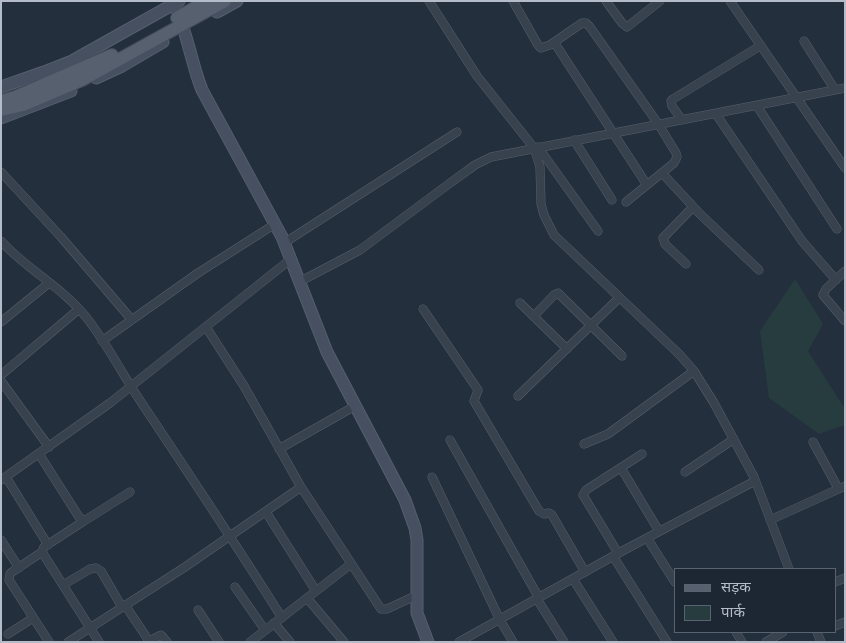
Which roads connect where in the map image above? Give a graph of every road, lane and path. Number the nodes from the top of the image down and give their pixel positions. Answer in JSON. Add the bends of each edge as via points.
{"nodes":[{"id":1,"x":206,"y":1,"type":"edge"},
{"id":2,"x":225,"y":1,"type":"edge"},
{"id":3,"x":237,"y":1,"type":"edge"},
{"id":4,"x":429,"y":1,"type":"edge"},
{"id":5,"x":513,"y":1,"type":"edge"},
{"id":6,"x":606,"y":1,"type":"edge"},
{"id":7,"x":660,"y":1,"type":"edge"},
{"id":8,"x":730,"y":1,"type":"edge"},
{"id":9,"x":176,"y":3,"type":"edge"},
{"id":10,"x":182,"y":24,"type":"junction"},
{"id":11,"x":804,"y":41,"type":"dead end"},
{"id":12,"x":554,"y":42,"type":"junction"},
{"id":13,"x":760,"y":46,"type":"junction"},
{"id":14,"x":1,"y":87,"type":"edge"},
{"id":15,"x":845,"y":88,"type":"edge"},
{"id":16,"x":836,"y":90,"type":"junction"},
{"id":17,"x":796,"y":98,"type":"junction"},
{"id":18,"x":1,"y":101,"type":"edge"},
{"id":19,"x":757,"y":106,"type":"junction"},
{"id":20,"x":1,"y":110,"type":"edge"},
{"id":21,"x":716,"y":114,"type":"junction"},
{"id":22,"x":1,"y":118,"type":"edge"},
{"id":23,"x":682,"y":120,"type":"junction"},
{"id":24,"x":659,"y":124,"type":"junction"},
{"id":25,"x":457,"y":132,"type":"dead end"},
{"id":26,"x":613,"y":133,"type":"junction"},
{"id":27,"x":574,"y":140,"type":"junction"},
{"id":28,"x":536,"y":147,"type":"junction"},
{"id":29,"x":845,"y":168,"type":"edge"},
{"id":30,"x":1,"y":172,"type":"edge"},
{"id":31,"x":662,"y":173,"type":"junction"},
{"id":32,"x":647,"y":185,"type":"junction"},
{"id":33,"x":612,"y":200,"type":"dead end"},
{"id":34,"x":626,"y":202,"type":"dead end"},
{"id":35,"x":694,"y":207,"type":"junction"},
{"id":36,"x":275,"y":224,"type":"junction"},
{"id":37,"x":837,"y":229,"type":"dead end"},
{"id":38,"x":598,"y":231,"type":"dead end"},
{"id":39,"x":284,"y":243,"type":"junction"},
{"id":40,"x":3,"y":245,"type":"edge"},
{"id":41,"x":291,"y":259,"type":"junction"},
{"id":42,"x":686,"y":264,"type":"dead end"},
{"id":43,"x":759,"y":270,"type":"dead end"},
{"id":44,"x":845,"y":271,"type":"edge"},
{"id":45,"x":836,"y":280,"type":"junction"},
{"id":46,"x":299,"y":282,"type":"junction"},
{"id":47,"x":49,"y":283,"type":"junction"},
{"id":48,"x":619,"y":298,"type":"junction"},
{"id":49,"x":520,"y":303,"type":"dead end"},
{"id":50,"x":79,"y":309,"type":"junction"},
{"id":51,"x":423,"y":309,"type":"dead end"},
{"id":52,"x":534,"y":316,"type":"junction"},
{"id":53,"x":132,"y":320,"type":"junction"},
{"id":54,"x":845,"y":321,"type":"edge"},
{"id":55,"x":1,"y":322,"type":"edge"},
{"id":56,"x":591,"y":325,"type":"junction"},
{"id":57,"x":206,"y":327,"type":"junction"},
{"id":58,"x":102,"y":341,"type":"junction"},
{"id":59,"x":567,"y":349,"type":"junction"},
{"id":60,"x":622,"y":356,"type":"dead end"},
{"id":61,"x":694,"y":371,"type":"junction"},
{"id":62,"x":1,"y":375,"type":"edge"},
{"id":63,"x":1,"y":381,"type":"edge"},
{"id":64,"x":130,"y":387,"type":"junction"},
{"id":65,"x":518,"y":396,"type":"dead end"},
{"id":66,"x":355,"y":406,"type":"junction"},
{"id":67,"x":734,"y":439,"type":"junction"},
{"id":68,"x":450,"y":440,"type":"dead end"},
{"id":69,"x":813,"y":442,"type":"dead end"},
{"id":70,"x":584,"y":444,"type":"dead end"},
{"id":71,"x":49,"y":447,"type":"junction"},
{"id":72,"x":279,"y":448,"type":"junction"},
{"id":73,"x":39,"y":454,"type":"junction"},
{"id":74,"x":642,"y":454,"type":"dead end"},
{"id":75,"x":621,"y":468,"type":"junction"},
{"id":76,"x":685,"y":472,"type":"dead end"},
{"id":77,"x":432,"y":477,"type":"dead end"},
{"id":78,"x":4,"y":479,"type":"edge"},
{"id":79,"x":756,"y":481,"type":"junction"},
{"id":80,"x":842,"y":487,"type":"edge"},
{"id":81,"x":301,"y":488,"type":"junction"},
{"id":82,"x":130,"y":492,"type":"dead end"},
{"id":83,"x":266,"y":512,"type":"junction"},
{"id":84,"x":770,"y":520,"type":"junction"},
{"id":85,"x":84,"y":521,"type":"junction"},
{"id":86,"x":659,"y":531,"type":"junction"},
{"id":87,"x":231,"y":536,"type":"junction"},
{"id":88,"x":647,"y":538,"type":"junction"},
{"id":89,"x":1,"y":540,"type":"edge"},
{"id":90,"x":48,"y":545,"type":"junction"},
{"id":91,"x":42,"y":552,"type":"junction"},
{"id":92,"x":616,"y":555,"type":"junction"},
{"id":93,"x":351,"y":564,"type":"junction"},
{"id":94,"x":19,"y":568,"type":"junction"},
{"id":95,"x":789,"y":568,"type":"edge"},
{"id":96,"x":585,"y":572,"type":"junction"},
{"id":97,"x":573,"y":579,"type":"junction"},
{"id":98,"x":674,"y":580,"type":"edge"},
{"id":99,"x":63,"y":585,"type":"junction"},
{"id":100,"x":235,"y":587,"type":"dead end"},
{"id":101,"x":316,"y":591,"type":"junction"},
{"id":102,"x":417,"y":595,"type":"junction"},
{"id":103,"x":307,"y":598,"type":"junction"},
{"id":104,"x":538,"y":599,"type":"junction"},
{"id":105,"x":124,"y":606,"type":"junction"},
{"id":106,"x":198,"y":610,"type":"dead end"},
{"id":107,"x":33,"y":618,"type":"junction"},
{"id":108,"x":282,"y":618,"type":"junction"},
{"id":109,"x":500,"y":620,"type":"junction"},
{"id":110,"x":274,"y":623,"type":"junction"},
{"id":111,"x":90,"y":628,"type":"junction"},
{"id":112,"x":265,"y":630,"type":"junction"},
{"id":113,"x":780,"y":633,"type":"edge"},
{"id":114,"x":8,"y":634,"type":"dead end"},
{"id":115,"x":48,"y":642,"type":"edge"},
{"id":116,"x":68,"y":642,"type":"edge"},
{"id":117,"x":99,"y":642,"type":"edge"},
{"id":118,"x":167,"y":642,"type":"edge"},
{"id":119,"x":219,"y":642,"type":"edge"},
{"id":120,"x":250,"y":642,"type":"edge"},
{"id":121,"x":290,"y":642,"type":"edge"},
{"id":122,"x":344,"y":642,"type":"edge"},
{"id":123,"x":428,"y":642,"type":"edge"},
{"id":124,"x":460,"y":642,"type":"edge"},
{"id":125,"x":513,"y":642,"type":"edge"},
{"id":126,"x":564,"y":642,"type":"edge"},
{"id":127,"x":613,"y":642,"type":"edge"},
{"id":128,"x":667,"y":642,"type":"edge"},
{"id":129,"x":766,"y":642,"type":"edge"}],
"edges":[{"from":1,"to":10,"type":"main road"},
{"from":2,"to":10,"type":"main road"},
{"from":3,"to":10,"type":"street"},
{"from":4,"to":28,"type":"street","via":[[477,76]]},
{"from":5,"to":12,"type":"street","via":[[538,45],[545,48]]},
{"from":6,"to":7,"type":"street","via":[[627,27]]},
{"from":8,"to":13,"type":"street"},
{"from":9,"to":10,"type":"street"},
{"from":9,"to":14,"type":"street","via":[[72,61]]},
{"from":10,"to":18,"type":"main road"},
{"from":10,"to":20,"type":"main road","via":[[82,80],[23,105]]},
{"from":10,"to":22,"type":"street","via":[[122,66],[57,98]]},
{"from":10,"to":36,"type":"street","via":[[202,90]]},
{"from":11,"to":16,"type":"street"},
{"from":12,"to":24,"type":"street","via":[[579,24],[586,23]]},
{"from":12,"to":26,"type":"street"},
{"from":13,"to":17,"type":"street"},
{"from":13,"to":23,"type":"street","via":[[672,99],[672,106]]},
{"from":15,"to":16,"type":"street"},
{"from":16,"to":17,"type":"street"},
{"from":17,"to":19,"type":"street"},
{"from":17,"to":29,"type":"street"},
{"from":19,"to":21,"type":"street"},
{"from":19,"to":37,"type":"street"},
{"from":21,"to":23,"type":"street"},
{"from":21,"to":45,"type":"street","via":[[811,254]]},
{"from":23,"to":24,"type":"street"},
{"from":24,"to":26,"type":"street"},
{"from":24,"to":31,"type":"street","via":[[677,157]]},
{"from":25,"to":39,"type":"street"},
{"from":26,"to":27,"type":"street"},
{"from":26,"to":32,"type":"street"},
{"from":27,"to":28,"type":"street"},
{"from":27,"to":33,"type":"street"},
{"from":28,"to":38,"type":"street"},
{"from":28,"to":46,"type":"street","via":[[484,160],[366,246]]},
{"from":28,"to":48,"type":"street","via":[[541,204],[548,225],[563,246]]},
{"from":30,"to":53,"type":"street"},
{"from":31,"to":32,"type":"street"},
{"from":31,"to":35,"type":"street"},
{"from":32,"to":34,"type":"street"},
{"from":35,"to":42,"type":"street","via":[[664,238],[665,244]]},
{"from":35,"to":43,"type":"street"},
{"from":36,"to":39,"type":"street"},
{"from":36,"to":53,"type":"street"},
{"from":39,"to":41,"type":"street"},
{"from":40,"to":47,"type":"street"},
{"from":41,"to":46,"type":"street"},
{"from":41,"to":57,"type":"street"},
{"from":44,"to":45,"type":"street"},
{"from":45,"to":54,"type":"street","via":[[824,292],[824,298]]},
{"from":46,"to":66,"type":"street","via":[[319,334]]},
{"from":47,"to":50,"type":"street"},
{"from":47,"to":55,"type":"street"},
{"from":48,"to":56,"type":"street"},
{"from":48,"to":61,"type":"street"},
{"from":49,"to":52,"type":"street"},
{"from":50,"to":58,"type":"street"},
{"from":50,"to":62,"type":"street"},
{"from":51,"to":96,"type":"street","via":[[478,390],[474,401],[539,511],[551,513]]},
{"from":52,"to":56,"type":"street","via":[[558,293]]},
{"from":52,"to":59,"type":"street"},
{"from":53,"to":58,"type":"street"},
{"from":56,"to":59,"type":"street"},
{"from":56,"to":60,"type":"street"},
{"from":57,"to":64,"type":"street"},
{"from":57,"to":72,"type":"street"},
{"from":58,"to":64,"type":"street"},
{"from":59,"to":65,"type":"street"},
{"from":61,"to":67,"type":"street"},
{"from":61,"to":70,"type":"street","via":[[619,426]]},
{"from":63,"to":71,"type":"street"},
{"from":64,"to":71,"type":"street"},
{"from":64,"to":87,"type":"street"},
{"from":66,"to":72,"type":"street"},
{"from":66,"to":102,"type":"street","via":[[410,513],[417,540]]},
{"from":67,"to":76,"type":"street"},
{"from":67,"to":79,"type":"street"},
{"from":68,"to":104,"type":"street"},
{"from":69,"to":80,"type":"street"},
{"from":71,"to":73,"type":"street"},
{"from":72,"to":81,"type":"street"},
{"from":73,"to":78,"type":"street"},
{"from":73,"to":85,"type":"street"},
{"from":74,"to":75,"type":"street"},
{"from":75,"to":86,"type":"street"},
{"from":75,"to":92,"type":"street","via":[[583,495]]},
{"from":77,"to":109,"type":"street"},
{"from":78,"to":90,"type":"street"},
{"from":79,"to":84,"type":"street"},
{"from":79,"to":86,"type":"street"},
{"from":80,"to":84,"type":"street"},
{"from":81,"to":83,"type":"street"},
{"from":81,"to":93,"type":"street"},
{"from":82,"to":85,"type":"street"},
{"from":83,"to":87,"type":"street"},
{"from":83,"to":101,"type":"street"},
{"from":84,"to":95,"type":"street"},
{"from":85,"to":90,"type":"street"},
{"from":86,"to":88,"type":"street"},
{"from":87,"to":105,"type":"street"},
{"from":87,"to":108,"type":"street"},
{"from":88,"to":92,"type":"street"},
{"from":88,"to":98,"type":"street"},
{"from":89,"to":94,"type":"street"},
{"from":90,"to":91,"type":"street"},
{"from":91,"to":94,"type":"street"},
{"from":91,"to":99,"type":"street"},
{"from":92,"to":96,"type":"street"},
{"from":92,"to":128,"type":"street"},
{"from":93,"to":101,"type":"street"},
{"from":93,"to":102,"type":"street","via":[[381,609]]},
{"from":94,"to":107,"type":"street","via":[[10,574],[10,580]]},
{"from":96,"to":97,"type":"street"},
{"from":97,"to":104,"type":"street"},
{"from":97,"to":127,"type":"street"},
{"from":99,"to":105,"type":"street","via":[[96,568]]},
{"from":99,"to":111,"type":"street"},
{"from":100,"to":112,"type":"street"},
{"from":101,"to":103,"type":"street"},
{"from":102,"to":123,"type":"street","via":[[417,613]]},
{"from":103,"to":108,"type":"street"},
{"from":103,"to":122,"type":"street"},
{"from":104,"to":109,"type":"street"},
{"from":104,"to":126,"type":"street"},
{"from":105,"to":111,"type":"street"},
{"from":105,"to":118,"type":"street","via":[[148,641],[162,635]]},
{"from":106,"to":119,"type":"street"},
{"from":107,"to":114,"type":"street"},
{"from":107,"to":115,"type":"street"},
{"from":108,"to":110,"type":"street"},
{"from":109,"to":124,"type":"street"},
{"from":109,"to":125,"type":"street"},
{"from":110,"to":112,"type":"street"},
{"from":110,"to":121,"type":"street"},
{"from":111,"to":116,"type":"street"},
{"from":111,"to":117,"type":"street"},
{"from":112,"to":120,"type":"street"},
{"from":113,"to":129,"type":"street"}]}
